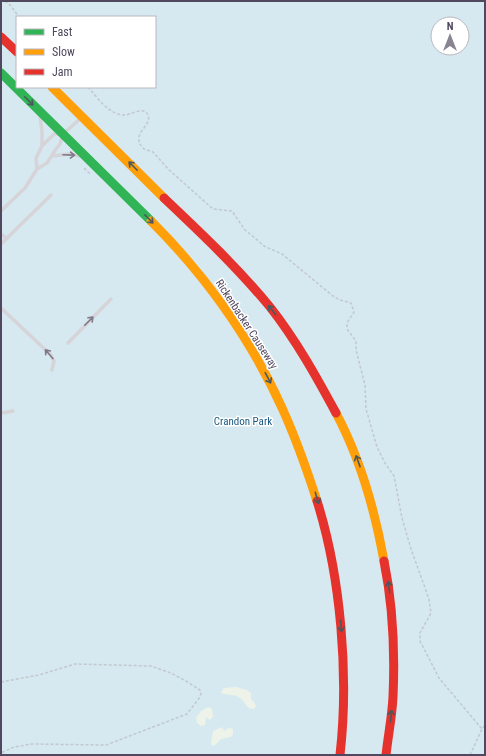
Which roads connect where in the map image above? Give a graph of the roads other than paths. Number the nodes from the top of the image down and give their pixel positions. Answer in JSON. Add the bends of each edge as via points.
{"nodes":[{"id":1,"x":1,"y":37,"type":"edge"},
{"id":2,"x":16,"y":51,"type":"edge"},
{"id":3,"x":1,"y":73,"type":"edge"},
{"id":4,"x":53,"y":88,"type":"edge"},
{"id":5,"x":40,"y":112,"type":"junction"},
{"id":6,"x":82,"y":116,"type":"junction"},
{"id":7,"x":63,"y":134,"type":"junction"},
{"id":8,"x":42,"y":146,"type":"junction"},
{"id":9,"x":52,"y":156,"type":"junction"},
{"id":10,"x":87,"y":158,"type":"junction"},
{"id":11,"x":37,"y":169,"type":"junction"},
{"id":12,"x":51,"y":195,"type":"dead end"},
{"id":13,"x":1,"y":211,"type":"edge"},
{"id":14,"x":1,"y":234,"type":"edge"},
{"id":15,"x":6,"y":238,"type":"junction"},
{"id":16,"x":1,"y":244,"type":"edge"},
{"id":17,"x":111,"y":299,"type":"dead end"},
{"id":18,"x":1,"y":308,"type":"edge"},
{"id":19,"x":68,"y":343,"type":"dead end"},
{"id":20,"x":52,"y":370,"type":"dead end"},
{"id":21,"x":12,"y":411,"type":"dead end"},
{"id":22,"x":1,"y":412,"type":"edge"},
{"id":23,"x":340,"y":755,"type":"edge"},
{"id":24,"x":386,"y":755,"type":"edge"}],
"edges":[{"from":1,"to":2,"type":"main road"},
{"from":3,"to":5,"type":"main road","name":"Rickenbacker Causeway","one_way":true},
{"from":4,"to":6,"type":"main road","name":"Rickenbacker Causeway"},
{"from":5,"to":7,"type":"main road","name":"Rickenbacker Causeway"},
{"from":5,"to":8,"type":"lane"},
{"from":6,"to":7,"type":"lane"},
{"from":24,"to":6,"type":"main road","name":"Rickenbacker Causeway","one_way":true,"via":[[394,665],[388,572],[369,493],[338,416],[295,341],[265,301]]},
{"from":7,"to":8,"type":"lane","via":[[54,134]]},
{"from":7,"to":9,"type":"lane"},
{"from":7,"to":10,"type":"main road","name":"Rickenbacker Causeway"},
{"from":8,"to":11,"type":"lane","via":[[36,158]]},
{"from":9,"to":10,"type":"lane","one_way":true,"via":[[69,154]]},
{"from":9,"to":11,"type":"lane","via":[[47,163]]},
{"from":10,"to":23,"type":"main road","name":"Rickenbacker Causeway","one_way":true,"via":[[168,238],[201,276],[252,350],[287,418],[308,470],[321,512],[337,592],[344,696]]},
{"from":11,"to":13,"type":"lane","via":[[25,188]]},
{"from":12,"to":15,"type":"lane"},
{"from":14,"to":15,"type":"lane"},
{"from":15,"to":16,"type":"lane"},
{"from":19,"to":17,"type":"lane","one_way":true},
{"from":20,"to":18,"type":"lane","one_way":true,"via":[[54,361],[51,355]]},
{"from":21,"to":22,"type":"lane"}]}
